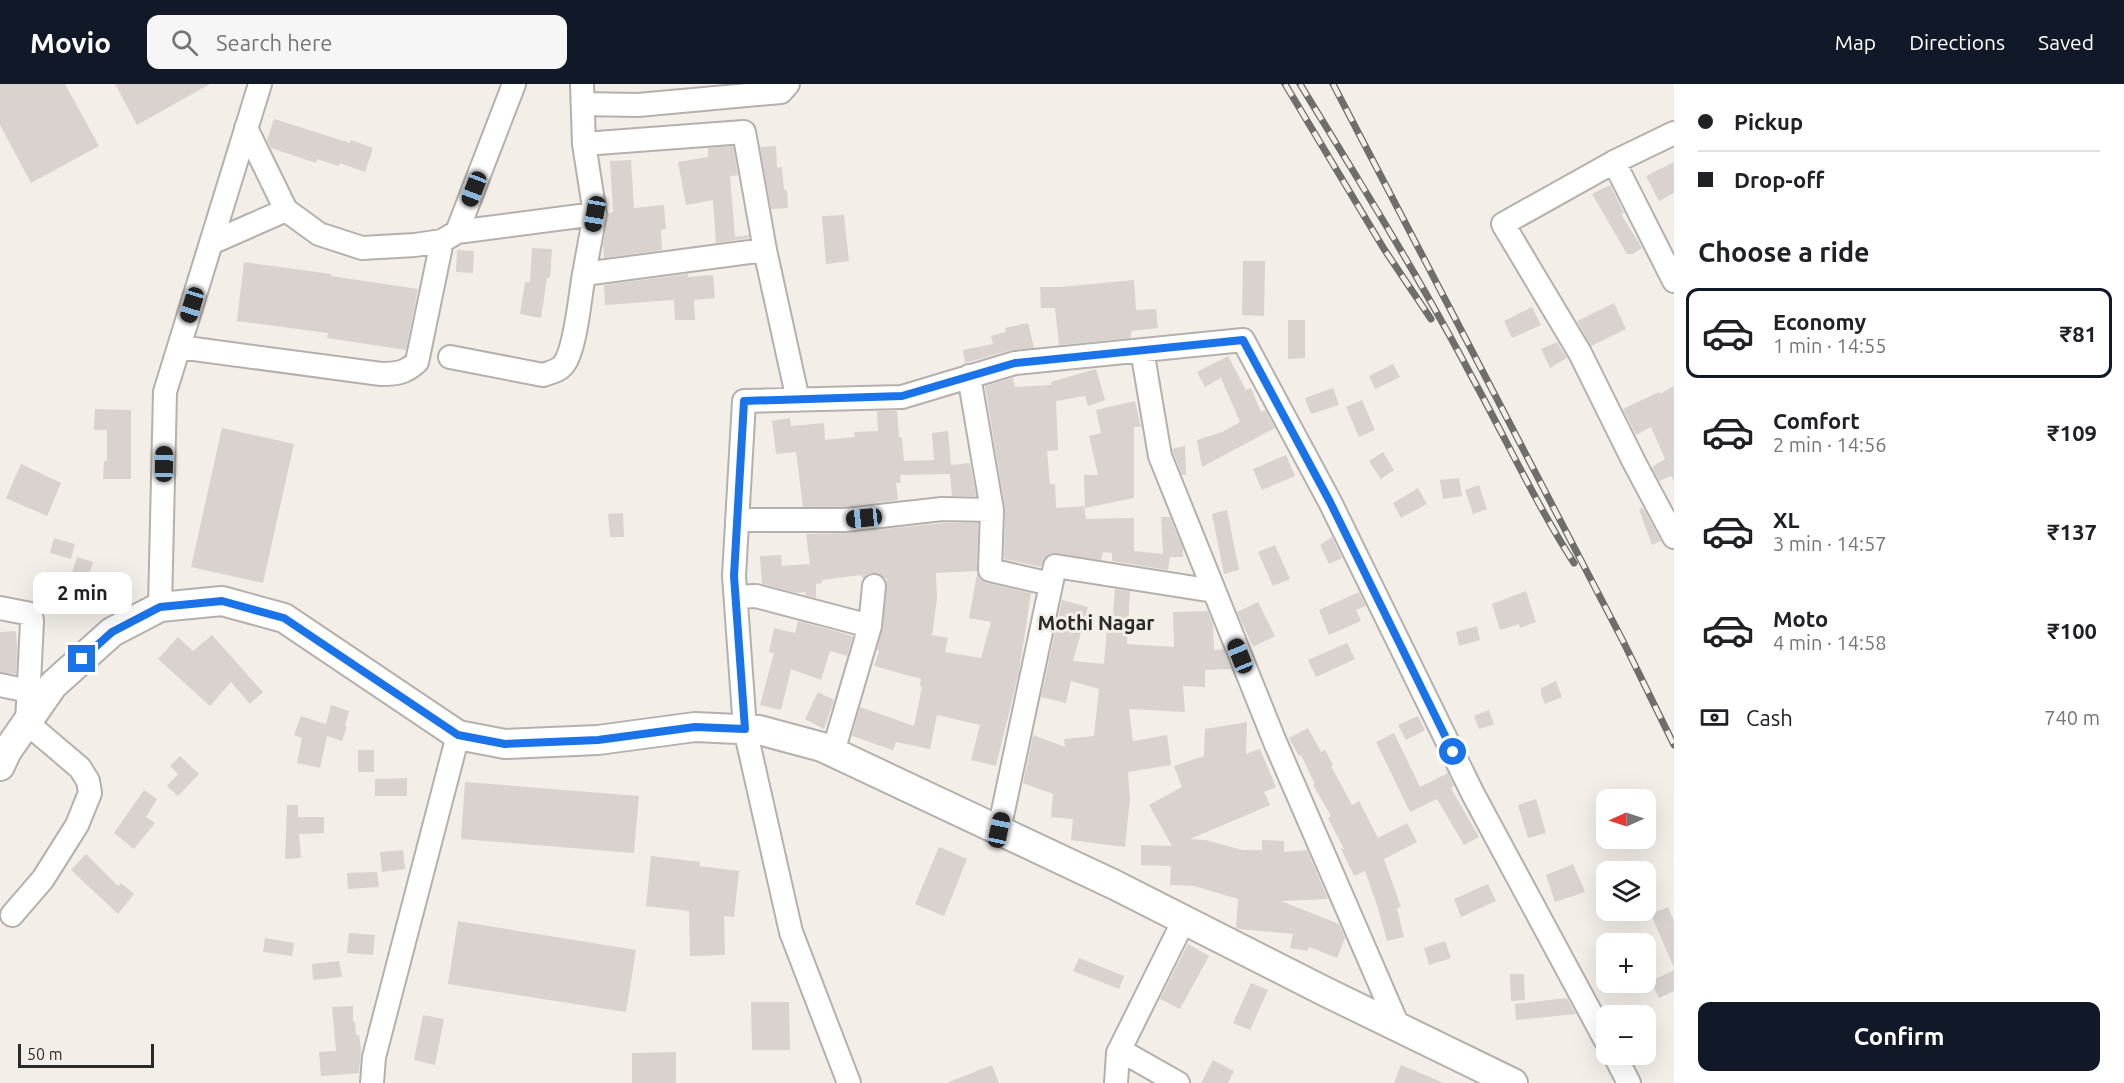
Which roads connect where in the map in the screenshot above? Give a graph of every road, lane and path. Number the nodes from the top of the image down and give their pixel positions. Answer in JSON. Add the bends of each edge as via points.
{"nodes":[{"id":1,"x":260,"y":84,"type":"edge"},
{"id":2,"x":514,"y":84,"type":"edge"},
{"id":3,"x":788,"y":84,"type":"edge"},
{"id":4,"x":582,"y":94,"type":"edge"},
{"id":5,"x":246,"y":128,"type":"junction"},
{"id":6,"x":1674,"y":133,"type":"edge"},
{"id":7,"x":584,"y":144,"type":"junction"},
{"id":8,"x":1614,"y":162,"type":"junction"},
{"id":9,"x":286,"y":210,"type":"junction"},
{"id":10,"x":595,"y":214,"type":"junction"},
{"id":11,"x":449,"y":237,"type":"junction"},
{"id":12,"x":211,"y":243,"type":"junction"},
{"id":13,"x":765,"y":250,"type":"junction"},
{"id":14,"x":584,"y":274,"type":"junction"},
{"id":15,"x":1674,"y":281,"type":"edge"},
{"id":16,"x":179,"y":347,"type":"junction"},
{"id":17,"x":1142,"y":350,"type":"junction"},
{"id":18,"x":450,"y":357,"type":"dead end"},
{"id":19,"x":969,"y":376,"type":"junction"},
{"id":20,"x":798,"y":400,"type":"junction"},
{"id":21,"x":992,"y":510,"type":"junction"},
{"id":22,"x":737,"y":520,"type":"junction"},
{"id":23,"x":1674,"y":537,"type":"edge"},
{"id":24,"x":1051,"y":584,"type":"junction"},
{"id":25,"x":874,"y":586,"type":"dead end"},
{"id":26,"x":1214,"y":591,"type":"junction"},
{"id":27,"x":736,"y":597,"type":"junction"},
{"id":28,"x":160,"y":607,"type":"junction"},
{"id":29,"x":0,"y":608,"type":"edge"},
{"id":30,"x":870,"y":626,"type":"junction"},
{"id":31,"x":0,"y":685,"type":"edge"},
{"id":32,"x":29,"y":691,"type":"junction"},
{"id":33,"x":27,"y":723,"type":"junction"},
{"id":34,"x":745,"y":729,"type":"junction"},
{"id":35,"x":458,"y":735,"type":"junction"},
{"id":36,"x":833,"y":752,"type":"junction"},
{"id":37,"x":0,"y":766,"type":"edge"},
{"id":38,"x":999,"y":830,"type":"junction"},
{"id":39,"x":12,"y":915,"type":"dead end"},
{"id":40,"x":1184,"y":920,"type":"junction"},
{"id":41,"x":1596,"y":1022,"type":"edge"},
{"id":42,"x":1400,"y":1028,"type":"junction"},
{"id":43,"x":1118,"y":1053,"type":"junction"},
{"id":44,"x":1620,"y":1065,"type":"edge"},
{"id":45,"x":372,"y":1083,"type":"edge"},
{"id":46,"x":849,"y":1083,"type":"edge"},
{"id":47,"x":1116,"y":1083,"type":"edge"},
{"id":48,"x":1178,"y":1083,"type":"edge"},
{"id":49,"x":1513,"y":1083,"type":"edge"},
{"id":50,"x":1629,"y":1083,"type":"edge"}],
"edges":[{"from":1,"to":5,"type":"street"},
{"from":2,"to":11,"type":"street"},
{"from":3,"to":4,"type":"street","via":[[782,92],[638,105]]},
{"from":4,"to":7,"type":"street"},
{"from":5,"to":9,"type":"street"},
{"from":5,"to":12,"type":"street"},
{"from":6,"to":8,"type":"street"},
{"from":7,"to":10,"type":"street"},
{"from":7,"to":13,"type":"street","via":[[744,132]]},
{"from":8,"to":15,"type":"street"},
{"from":8,"to":23,"type":"street","via":[[1503,224],[1580,353]]},
{"from":9,"to":11,"type":"street","via":[[319,234],[362,248],[416,245]]},
{"from":9,"to":12,"type":"street"},
{"from":10,"to":11,"type":"street"},
{"from":10,"to":14,"type":"street"},
{"from":11,"to":16,"type":"street","via":[[417,362],[399,374]]},
{"from":12,"to":16,"type":"street"},
{"from":13,"to":14,"type":"street"},
{"from":13,"to":20,"type":"street"},
{"from":14,"to":18,"type":"street","via":[[570,352],[564,365],[555,371],[543,375]]},
{"from":16,"to":28,"type":"street","via":[[165,392]]},
{"from":17,"to":19,"type":"street","via":[[1015,363]]},
{"from":17,"to":26,"type":"street","via":[[1160,456]]},
{"from":17,"to":41,"type":"street","via":[[1243,340],[1330,502],[1473,794]]},
{"from":19,"to":20,"type":"street","via":[[902,396]]},
{"from":19,"to":21,"type":"street"},
{"from":20,"to":22,"type":"street","via":[[744,401]]},
{"from":21,"to":22,"type":"street","via":[[942,509],[845,520]]},
{"from":21,"to":24,"type":"street","via":[[990,570]]},
{"from":22,"to":27,"type":"street"},
{"from":24,"to":26,"type":"street","via":[[1055,566]]},
{"from":24,"to":38,"type":"street"},
{"from":25,"to":30,"type":"street"},
{"from":26,"to":42,"type":"street","via":[[1275,742]]},
{"from":27,"to":30,"type":"street","via":[[756,596]]},
{"from":27,"to":34,"type":"street"},
{"from":28,"to":33,"type":"main road","via":[[112,632],[53,685]]},
{"from":28,"to":35,"type":"main road","via":[[222,601],[284,618]]},
{"from":29,"to":32,"type":"street","via":[[30,615]]},
{"from":30,"to":36,"type":"street"},
{"from":31,"to":32,"type":"street"},
{"from":32,"to":33,"type":"street"},
{"from":33,"to":37,"type":"main road"},
{"from":33,"to":39,"type":"street","via":[[80,768],[90,793],[77,825],[44,879]]},
{"from":34,"to":35,"type":"main road","via":[[695,727],[598,740],[505,744]]},
{"from":34,"to":36,"type":"main road"},
{"from":34,"to":46,"type":"street","via":[[791,932]]},
{"from":35,"to":45,"type":"street","via":[[374,1057]]},
{"from":36,"to":38,"type":"main road"},
{"from":38,"to":40,"type":"main road"},
{"from":40,"to":42,"type":"main road"},
{"from":40,"to":43,"type":"street"},
{"from":42,"to":49,"type":"main road"},
{"from":43,"to":47,"type":"street"},
{"from":43,"to":48,"type":"street","via":[[1125,1053]]},
{"from":44,"to":50,"type":"street"}]}
